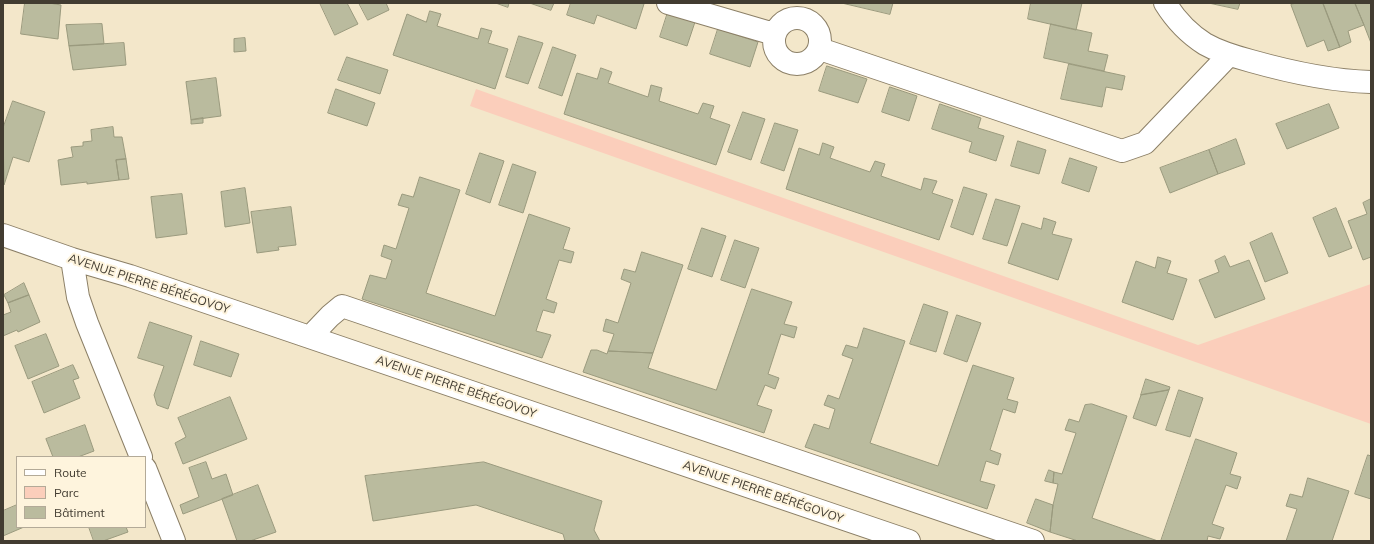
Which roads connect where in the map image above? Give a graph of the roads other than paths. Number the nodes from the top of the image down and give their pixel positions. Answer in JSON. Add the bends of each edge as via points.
{"nodes":[{"id":1,"x":668,"y":3,"type":"edge"},
{"id":2,"x":1165,"y":3,"type":"edge"},
{"id":3,"x":805,"y":11,"type":"edge"},
{"id":4,"x":774,"y":34,"type":"junction"},
{"id":5,"x":820,"y":48,"type":"junction"},
{"id":6,"x":1229,"y":55,"type":"junction"},
{"id":7,"x":1371,"y":82,"type":"edge"},
{"id":8,"x":3,"y":235,"type":"edge"},
{"id":9,"x":72,"y":259,"type":"junction"},
{"id":10,"x":310,"y":337,"type":"junction"},
{"id":11,"x":141,"y":456,"type":"edge"},
{"id":12,"x":146,"y":471,"type":"edge"},
{"id":13,"x":1002,"y":536,"type":"edge"},
{"id":14,"x":174,"y":541,"type":"edge"},
{"id":15,"x":909,"y":541,"type":"edge"},
{"id":16,"x":1033,"y":541,"type":"edge"}],
"edges":[{"from":1,"to":4,"type":"street"},
{"from":2,"to":6,"type":"street","via":[[1186,29],[1205,44]]},
{"from":3,"to":4,"type":"street","via":[[781,24]]},
{"from":3,"to":5,"type":"street","via":[[820,38]]},
{"from":4,"to":5,"type":"street","via":[[774,45],[779,57],[790,64],[801,64],[812,59]]},
{"from":5,"to":6,"type":"street","via":[[1122,151],[1145,143]]},
{"from":6,"to":7,"type":"street","via":[[1278,69],[1354,82]]},
{"from":8,"to":9,"type":"street","name":"AVENUE PIERRE BÉRÉGOVOY"},
{"from":9,"to":10,"type":"street","name":"AVENUE PIERRE BÉRÉGOVOY"},
{"from":9,"to":11,"type":"street","via":[[78,297]]},
{"from":10,"to":13,"type":"street","via":[[342,306]]},
{"from":10,"to":15,"type":"street","name":"AVENUE PIERRE BÉRÉGOVOY"},
{"from":12,"to":14,"type":"street"},
{"from":13,"to":16,"type":"street"}]}
